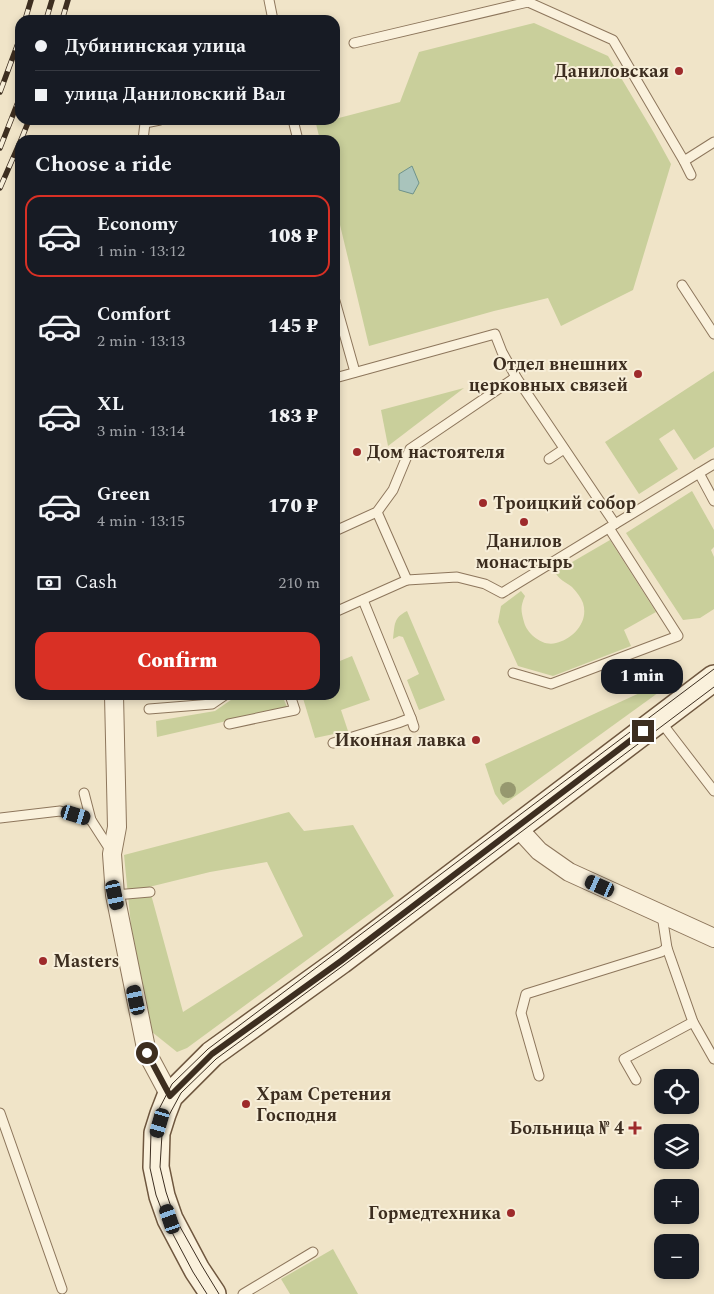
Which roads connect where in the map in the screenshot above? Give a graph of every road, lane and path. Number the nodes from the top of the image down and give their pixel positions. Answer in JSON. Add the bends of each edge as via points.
{"nodes":[{"id":1,"x":269,"y":0,"type":"edge"},
{"id":2,"x":272,"y":15,"type":"edge"},
{"id":3,"x":354,"y":43,"type":"dead end"},
{"id":4,"x":714,"y":142,"type":"edge"},
{"id":5,"x":684,"y":161,"type":"junction"},
{"id":6,"x":692,"y":175,"type":"dead end"},
{"id":7,"x":682,"y":285,"type":"dead end"},
{"id":8,"x":340,"y":319,"type":"edge"},
{"id":9,"x":714,"y":334,"type":"edge"},
{"id":10,"x":355,"y":372,"type":"junction"},
{"id":11,"x":340,"y":376,"type":"edge"},
{"id":12,"x":516,"y":377,"type":"junction"},
{"id":13,"x":564,"y":449,"type":"junction"},
{"id":14,"x":549,"y":459,"type":"dead end"},
{"id":15,"x":714,"y":464,"type":"edge"},
{"id":16,"x":699,"y":473,"type":"junction"},
{"id":17,"x":714,"y":501,"type":"edge"},
{"id":18,"x":377,"y":512,"type":"junction"},
{"id":19,"x":612,"y":526,"type":"junction"},
{"id":20,"x":340,"y":529,"type":"edge"},
{"id":21,"x":407,"y":580,"type":"junction"},
{"id":22,"x":362,"y":600,"type":"junction"},
{"id":23,"x":340,"y":610,"type":"edge"},
{"id":24,"x":513,"y":673,"type":"dead end"},
{"id":25,"x":714,"y":678,"type":"edge"},
{"id":26,"x":114,"y":700,"type":"edge"},
{"id":27,"x":218,"y":700,"type":"edge"},
{"id":28,"x":292,"y":700,"type":"edge"},
{"id":29,"x":149,"y":709,"type":"dead end"},
{"id":30,"x":411,"y":718,"type":"junction"},
{"id":31,"x":659,"y":719,"type":"junction"},
{"id":32,"x":229,"y":724,"type":"dead end"},
{"id":33,"x":414,"y":727,"type":"dead end"},
{"id":34,"x":333,"y":743,"type":"dead end"},
{"id":35,"x":714,"y":791,"type":"edge"},
{"id":36,"x":84,"y":793,"type":"dead end"},
{"id":37,"x":0,"y":818,"type":"edge"},
{"id":38,"x":92,"y":820,"type":"junction"},
{"id":39,"x":517,"y":827,"type":"junction"},
{"id":40,"x":112,"y":854,"type":"junction"},
{"id":41,"x":150,"y":892,"type":"dead end"},
{"id":42,"x":115,"y":895,"type":"junction"},
{"id":43,"x":662,"y":914,"type":"junction"},
{"id":44,"x":714,"y":938,"type":"edge"},
{"id":45,"x":667,"y":948,"type":"junction"},
{"id":46,"x":693,"y":1022,"type":"junction"},
{"id":47,"x":714,"y":1059,"type":"edge"},
{"id":48,"x":539,"y":1076,"type":"dead end"},
{"id":49,"x":636,"y":1080,"type":"dead end"},
{"id":50,"x":170,"y":1096,"type":"junction"},
{"id":51,"x":0,"y":1113,"type":"edge"},
{"id":52,"x":313,"y":1252,"type":"dead end"},
{"id":53,"x":62,"y":1289,"type":"dead end"},
{"id":54,"x":213,"y":1294,"type":"edge"},
{"id":55,"x":244,"y":1294,"type":"edge"}],
"edges":[{"from":1,"to":2,"type":"lane"},
{"from":3,"to":5,"type":"lane","via":[[528,2],[613,40]]},
{"from":4,"to":5,"type":"lane"},
{"from":5,"to":6,"type":"lane"},
{"from":7,"to":9,"type":"lane"},
{"from":8,"to":10,"type":"lane"},
{"from":10,"to":11,"type":"lane"},
{"from":10,"to":12,"type":"lane","via":[[495,334]]},
{"from":12,"to":13,"type":"lane"},
{"from":12,"to":18,"type":"lane","via":[[410,449],[394,490]]},
{"from":13,"to":14,"type":"lane"},
{"from":13,"to":19,"type":"lane"},
{"from":15,"to":16,"type":"lane"},
{"from":16,"to":17,"type":"lane"},
{"from":16,"to":19,"type":"lane"},
{"from":18,"to":20,"type":"lane"},
{"from":18,"to":21,"type":"lane"},
{"from":19,"to":21,"type":"lane","via":[[502,593],[485,584],[457,577]]},
{"from":19,"to":24,"type":"lane","via":[[678,636],[551,684]]},
{"from":21,"to":22,"type":"lane"},
{"from":22,"to":23,"type":"lane"},
{"from":22,"to":30,"type":"lane"},
{"from":25,"to":31,"type":"main road"},
{"from":26,"to":40,"type":"street","via":[[116,827]]},
{"from":27,"to":29,"type":"lane","via":[[212,704]]},
{"from":28,"to":32,"type":"lane","via":[[295,710]]},
{"from":30,"to":33,"type":"lane"},
{"from":30,"to":34,"type":"lane"},
{"from":31,"to":35,"type":"lane"},
{"from":31,"to":39,"type":"main road"},
{"from":36,"to":38,"type":"lane"},
{"from":37,"to":38,"type":"lane","via":[[60,811]]},
{"from":38,"to":40,"type":"lane"},
{"from":39,"to":43,"type":"street","via":[[538,852],[569,872]]},
{"from":39,"to":50,"type":"main road","via":[[212,1054]]},
{"from":40,"to":42,"type":"street"},
{"from":41,"to":42,"type":"lane"},
{"from":42,"to":50,"type":"street","via":[[147,1053]]},
{"from":43,"to":44,"type":"street"},
{"from":43,"to":45,"type":"lane"},
{"from":45,"to":46,"type":"lane"},
{"from":45,"to":48,"type":"lane","via":[[526,994],[521,1013]]},
{"from":46,"to":47,"type":"lane"},
{"from":46,"to":49,"type":"lane","via":[[624,1059]]},
{"from":50,"to":54,"type":"main road","via":[[157,1133],[156,1168],[162,1196],[170,1219]]},
{"from":51,"to":53,"type":"lane"},
{"from":52,"to":55,"type":"lane"}]}
